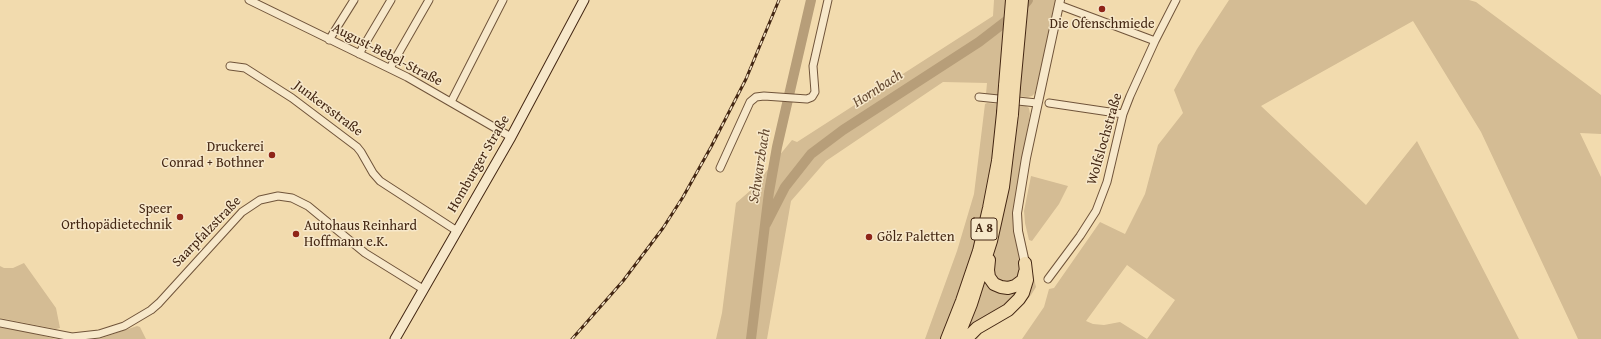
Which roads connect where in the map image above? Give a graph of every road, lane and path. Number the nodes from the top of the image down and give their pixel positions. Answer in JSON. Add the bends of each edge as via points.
{"nodes":[{"id":1,"x":250,"y":0,"type":"edge"},
{"id":2,"x":354,"y":0,"type":"edge"},
{"id":3,"x":391,"y":0,"type":"edge"},
{"id":4,"x":429,"y":0,"type":"edge"},
{"id":5,"x":503,"y":0,"type":"edge"},
{"id":6,"x":584,"y":0,"type":"edge"},
{"id":7,"x":828,"y":0,"type":"edge"},
{"id":8,"x":1012,"y":0,"type":"edge"},
{"id":9,"x":1022,"y":0,"type":"edge"},
{"id":10,"x":1176,"y":0,"type":"edge"},
{"id":11,"x":1060,"y":3,"type":"edge"},
{"id":12,"x":329,"y":40,"type":"junction"},
{"id":13,"x":1155,"y":41,"type":"junction"},
{"id":14,"x":1013,"y":44,"type":"junction"},
{"id":15,"x":360,"y":54,"type":"junction"},
{"id":16,"x":230,"y":66,"type":"dead end"},
{"id":17,"x":390,"y":68,"type":"junction"},
{"id":18,"x":979,"y":97,"type":"dead end"},
{"id":19,"x":451,"y":102,"type":"junction"},
{"id":20,"x":1049,"y":102,"type":"dead end"},
{"id":21,"x":1038,"y":103,"type":"junction"},
{"id":22,"x":1008,"y":114,"type":"junction"},
{"id":23,"x":1123,"y":114,"type":"junction"},
{"id":24,"x":511,"y":137,"type":"junction"},
{"id":25,"x":720,"y":168,"type":"dead end"},
{"id":26,"x":457,"y":231,"type":"junction"},
{"id":27,"x":991,"y":241,"type":"junction"},
{"id":28,"x":1025,"y":263,"type":"junction"},
{"id":29,"x":1048,"y":279,"type":"dead end"},
{"id":30,"x":423,"y":289,"type":"junction"},
{"id":31,"x":0,"y":323,"type":"edge"},
{"id":32,"x":395,"y":339,"type":"edge"},
{"id":33,"x":947,"y":339,"type":"edge"},
{"id":34,"x":957,"y":339,"type":"edge"},
{"id":35,"x":966,"y":339,"type":"edge"}],
"edges":[{"from":1,"to":12,"type":"street","name":"August-Bebel-Straße"},
{"from":2,"to":12,"type":"street"},
{"from":3,"to":15,"type":"street"},
{"from":4,"to":17,"type":"street"},
{"from":5,"to":19,"type":"street"},
{"from":6,"to":24,"type":"main road","name":"Homburger Straße"},
{"from":7,"to":25,"type":"street","via":[[812,66],[815,92],[812,97],[756,97],[750,102]]},
{"from":8,"to":14,"type":"highway","number":"A 8"},
{"from":9,"to":14,"type":"highway","number":"A 8"},
{"from":10,"to":13,"type":"street","name":"Wolfslochstraße"},
{"from":11,"to":13,"type":"street"},
{"from":11,"to":21,"type":"street"},
{"from":12,"to":15,"type":"street","name":"August-Bebel-Straße"},
{"from":13,"to":23,"type":"street","name":"Wolfslochstraße"},
{"from":14,"to":22,"type":"highway","number":"A 8","bridge":true},
{"from":15,"to":17,"type":"street","name":"August-Bebel-Straße"},
{"from":16,"to":26,"type":"street","name":"Junkersstraße","via":[[245,68],[292,98],[357,147],[380,181]]},
{"from":17,"to":19,"type":"street","name":"August-Bebel-Straße"},
{"from":18,"to":21,"type":"street"},
{"from":19,"to":24,"type":"street","name":"August-Bebel-Straße"},
{"from":20,"to":23,"type":"street"},
{"from":21,"to":28,"type":"street","via":[[1017,213]]},
{"from":22,"to":27,"type":"highway","number":"A 8","via":[[1003,187]]},
{"from":22,"to":33,"type":"highway","number":"A 8","via":[[980,244]]},
{"from":23,"to":29,"type":"street","name":"Wolfslochstraße","via":[[1107,182],[1096,211]]},
{"from":24,"to":26,"type":"main road","name":"Homburger Straße"},
{"from":26,"to":30,"type":"main road","name":"Homburger Straße"},
{"from":27,"to":28,"type":"highway","via":[[988,270],[994,284],[1008,288],[1019,283],[1025,275]]},
{"from":27,"to":34,"type":"highway","number":"A 8"},
{"from":28,"to":35,"type":"highway","via":[[1027,280],[1019,299],[1008,310],[977,328]]},
{"from":30,"to":31,"type":"street","name":"Saarpfalzstraße","via":[[365,253],[308,206],[292,198],[278,196],[260,200],[242,212],[159,303],[124,326],[99,334],[72,337]]},
{"from":30,"to":32,"type":"main road","name":"Homburger Straße"}]}
